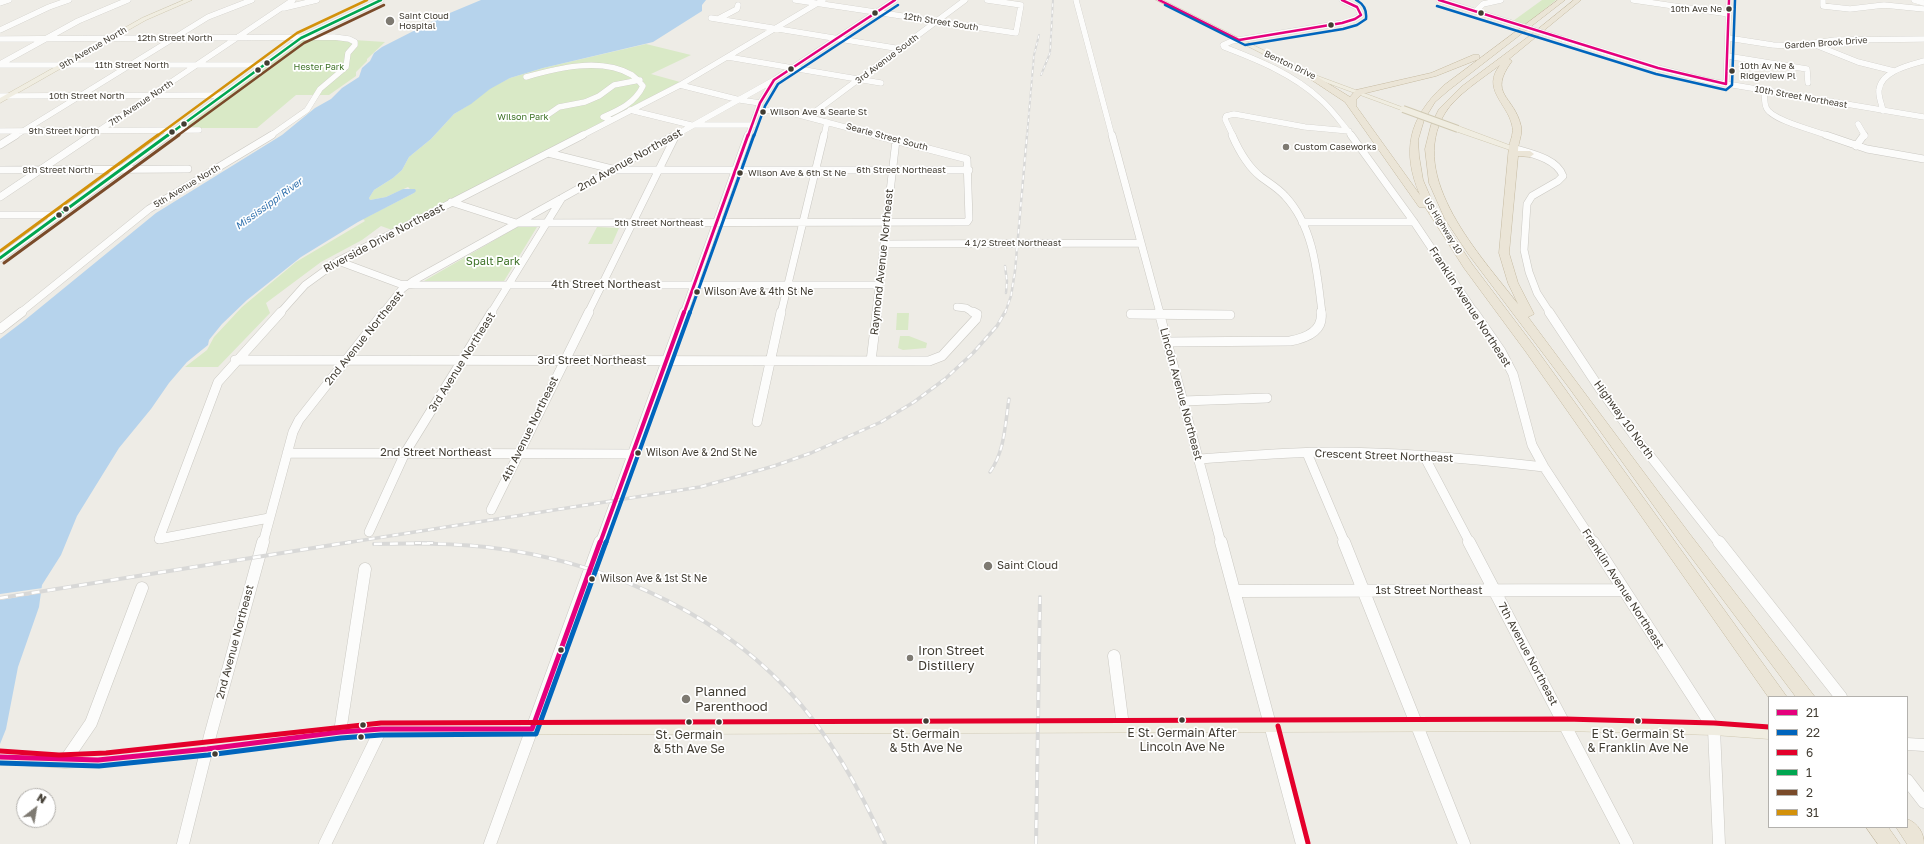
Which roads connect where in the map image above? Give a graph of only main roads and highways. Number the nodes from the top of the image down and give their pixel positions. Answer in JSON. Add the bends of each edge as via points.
{"nodes":[{"id":1,"x":189,"y":0,"type":"edge"},
{"id":2,"x":1159,"y":0,"type":"edge"},
{"id":3,"x":1168,"y":0,"type":"edge"},
{"id":4,"x":1562,"y":0,"type":"edge"},
{"id":5,"x":1578,"y":0,"type":"edge"},
{"id":6,"x":1520,"y":33,"type":"junction"},
{"id":7,"x":1242,"y":39,"type":"junction"},
{"id":8,"x":1532,"y":39,"type":"junction"},
{"id":9,"x":1305,"y":73,"type":"junction"},
{"id":10,"x":1359,"y":92,"type":"junction"},
{"id":11,"x":0,"y":101,"type":"edge"},
{"id":12,"x":1352,"y":107,"type":"junction"},
{"id":13,"x":1513,"y":151,"type":"junction"},
{"id":14,"x":1530,"y":154,"type":"road end"},
{"id":15,"x":1453,"y":244,"type":"junction"},
{"id":16,"x":1574,"y":386,"type":"junction"},
{"id":17,"x":1777,"y":696,"type":"edge"},
{"id":18,"x":1805,"y":696,"type":"edge"},
{"id":19,"x":1768,"y":733,"type":"edge"},
{"id":20,"x":0,"y":757,"type":"edge"},
{"id":21,"x":1877,"y":828,"type":"edge"},
{"id":22,"x":1907,"y":828,"type":"edge"},
{"id":23,"x":1890,"y":844,"type":"edge"},
{"id":24,"x":1919,"y":844,"type":"edge"}],
"edges":[{"from":1,"to":11,"type":"main road","name":"9th Avenue North","via":[[153,14]]},
{"from":2,"to":7,"type":"main road","name":"Benton Drive"},
{"from":3,"to":7,"type":"main road","name":"Benton Drive"},
{"from":4,"to":6,"type":"highway","name":"US Highway 10"},
{"from":5,"to":8,"type":"highway"},
{"from":6,"to":10,"type":"highway","via":[[1455,67],[1425,77]]},
{"from":6,"to":15,"type":"highway","name":"US Highway 10","via":[[1442,91],[1428,106],[1418,126],[1414,140],[1418,180],[1425,199]]},
{"from":7,"to":9,"type":"main road","name":"Benton Drive"},
{"from":7,"to":10,"type":"main road","name":"Benton Drive"},
{"from":8,"to":13,"type":"highway","via":[[1504,65],[1496,80],[1499,94],[1517,127],[1518,134]]},
{"from":8,"to":16,"type":"highway","via":[[1464,89],[1442,111],[1431,137],[1431,172],[1443,206],[1460,234]]},
{"from":9,"to":10,"type":"main road","name":"Benton Drive"},
{"from":9,"to":12,"type":"highway","via":[[1334,89],[1348,100]]},
{"from":10,"to":12,"type":"highway","via":[[1352,100]]},
{"from":10,"to":13,"type":"main road","name":"Benton Drive","bridge":true},
{"from":12,"to":15,"type":"highway"},
{"from":13,"to":14,"type":"highway"},
{"from":13,"to":16,"type":"highway","via":[[1504,253],[1507,266],[1530,317]]},
{"from":15,"to":17,"type":"highway","name":"US Highway 10"},
{"from":16,"to":18,"type":"highway","via":[[1684,537]]},
{"from":19,"to":20,"type":"main road","via":[[1565,725],[381,729],[126,758],[65,761]]},
{"from":21,"to":23,"type":"highway"},
{"from":22,"to":24,"type":"highway"}]}
